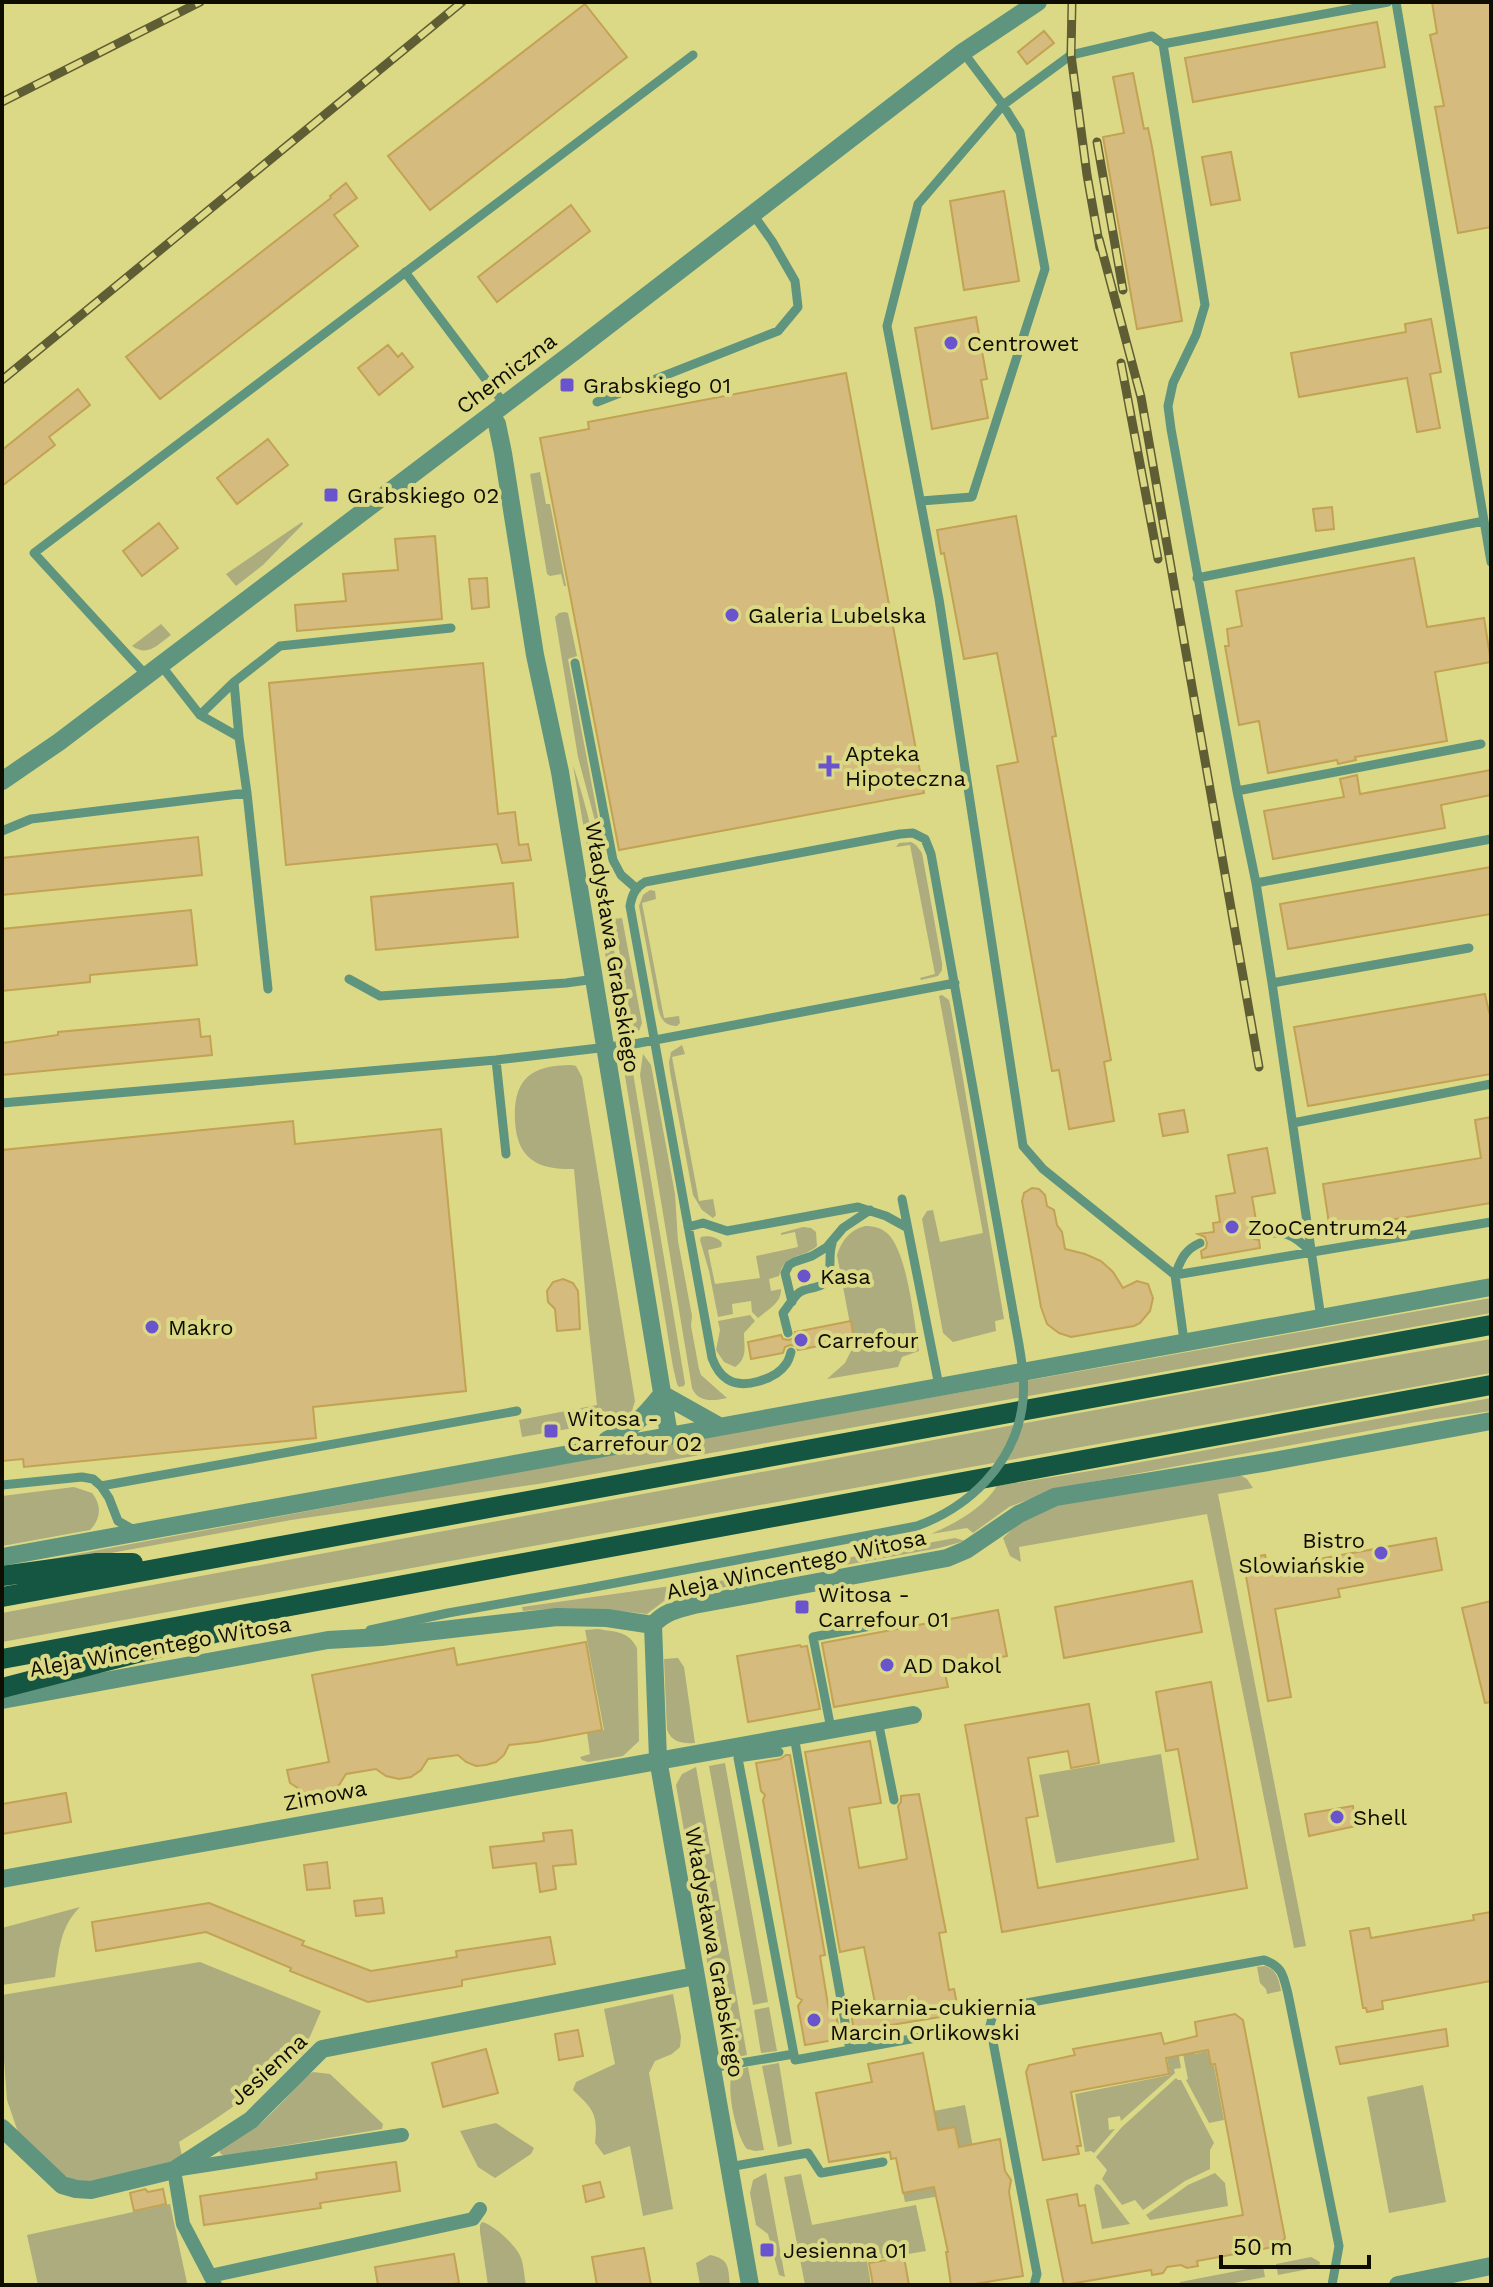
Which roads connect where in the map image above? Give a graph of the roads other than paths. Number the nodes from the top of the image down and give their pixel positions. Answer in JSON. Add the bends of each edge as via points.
{"nodes":[{"id":1,"x":1038,"y":2,"type":"edge"},
{"id":2,"x":1388,"y":2,"type":"edge"},
{"id":3,"x":1396,"y":2,"type":"edge"},
{"id":4,"x":1163,"y":44,"type":"junction"},
{"id":5,"x":963,"y":52,"type":"junction"},
{"id":6,"x":693,"y":55,"type":"dead end"},
{"id":7,"x":1003,"y":105,"type":"junction"},
{"id":8,"x":752,"y":213,"type":"junction"},
{"id":9,"x":405,"y":272,"type":"junction"},
{"id":10,"x":597,"y":402,"type":"dead end"},
{"id":11,"x":498,"y":410,"type":"junction"},
{"id":12,"x":921,"y":501,"type":"junction"},
{"id":13,"x":1484,"y":521,"type":"junction"},
{"id":14,"x":1491,"y":562,"type":"edge"},
{"id":15,"x":1197,"y":578,"type":"junction"},
{"id":16,"x":451,"y":628,"type":"dead end"},
{"id":17,"x":575,"y":663,"type":"dead end"},
{"id":18,"x":153,"y":670,"type":"junction"},
{"id":19,"x":234,"y":682,"type":"junction"},
{"id":20,"x":200,"y":715,"type":"junction"},
{"id":21,"x":239,"y":737,"type":"junction"},
{"id":22,"x":1481,"y":744,"type":"dead end"},
{"id":23,"x":2,"y":781,"type":"edge"},
{"id":24,"x":1237,"y":791,"type":"junction"},
{"id":25,"x":247,"y":793,"type":"junction"},
{"id":26,"x":2,"y":831,"type":"edge"},
{"id":27,"x":1491,"y":839,"type":"edge"},
{"id":28,"x":1256,"y":883,"type":"junction"},
{"id":29,"x":637,"y":889,"type":"junction"},
{"id":30,"x":1469,"y":948,"type":"dead end"},
{"id":31,"x":349,"y":979,"type":"dead end"},
{"id":32,"x":595,"y":979,"type":"junction"},
{"id":33,"x":955,"y":983,"type":"junction"},
{"id":34,"x":1272,"y":983,"type":"junction"},
{"id":35,"x":268,"y":989,"type":"dead end"},
{"id":36,"x":654,"y":1040,"type":"junction"},
{"id":37,"x":605,"y":1047,"type":"junction"},
{"id":38,"x":496,"y":1060,"type":"junction"},
{"id":39,"x":1491,"y":1084,"type":"edge"},
{"id":40,"x":3,"y":1105,"type":"edge"},
{"id":41,"x":1293,"y":1123,"type":"junction"},
{"id":42,"x":506,"y":1154,"type":"dead end"},
{"id":43,"x":902,"y":1199,"type":"dead end"},
{"id":44,"x":870,"y":1210,"type":"junction"},
{"id":45,"x":1491,"y":1222,"type":"edge"},
{"id":46,"x":688,"y":1227,"type":"junction"},
{"id":47,"x":906,"y":1227,"type":"junction"},
{"id":48,"x":1258,"y":1233,"type":"dead end"},
{"id":49,"x":835,"y":1237,"type":"junction"},
{"id":50,"x":1200,"y":1243,"type":"dead end"},
{"id":51,"x":1311,"y":1252,"type":"junction"},
{"id":52,"x":1175,"y":1275,"type":"junction"},
{"id":53,"x":1491,"y":1287,"type":"edge"},
{"id":54,"x":792,"y":1302,"type":"junction"},
{"id":55,"x":1321,"y":1318,"type":"junction"},
{"id":56,"x":1491,"y":1325,"type":"edge"},
{"id":57,"x":788,"y":1333,"type":"dead end"},
{"id":58,"x":1184,"y":1341,"type":"junction"},
{"id":59,"x":791,"y":1352,"type":"dead end"},
{"id":60,"x":1491,"y":1385,"type":"edge"},
{"id":61,"x":939,"y":1386,"type":"junction"},
{"id":62,"x":662,"y":1394,"type":"junction"},
{"id":63,"x":517,"y":1411,"type":"dead end"},
{"id":64,"x":1491,"y":1421,"type":"edge"},
{"id":65,"x":719,"y":1426,"type":"junction"},
{"id":66,"x":669,"y":1435,"type":"junction"},
{"id":67,"x":587,"y":1450,"type":"junction"},
{"id":68,"x":2,"y":1485,"type":"edge"},
{"id":69,"x":101,"y":1486,"type":"junction"},
{"id":70,"x":139,"y":1531,"type":"junction"},
{"id":71,"x":2,"y":1557,"type":"edge"},
{"id":72,"x":193,"y":1562,"type":"junction"},
{"id":73,"x":2,"y":1576,"type":"edge"},
{"id":74,"x":2,"y":1597,"type":"edge"},
{"id":75,"x":296,"y":1606,"type":"junction"},
{"id":76,"x":907,"y":1619,"type":"dead end"},
{"id":77,"x":653,"y":1625,"type":"junction"},
{"id":78,"x":328,"y":1640,"type":"junction"},
{"id":79,"x":2,"y":1659,"type":"edge"},
{"id":80,"x":2,"y":1688,"type":"edge"},
{"id":81,"x":2,"y":1700,"type":"edge"},
{"id":82,"x":913,"y":1715,"type":"dead end"},
{"id":83,"x":878,"y":1721,"type":"junction"},
{"id":84,"x":831,"y":1729,"type":"junction"},
{"id":85,"x":794,"y":1736,"type":"junction"},
{"id":86,"x":779,"y":1752,"type":"dead end"},
{"id":87,"x":658,"y":1759,"type":"junction"},
{"id":88,"x":894,"y":1800,"type":"dead end"},
{"id":89,"x":2,"y":1879,"type":"edge"},
{"id":90,"x":695,"y":1976,"type":"junction"},
{"id":91,"x":949,"y":2032,"type":"dead end"},
{"id":92,"x":850,"y":2050,"type":"junction"},
{"id":93,"x":794,"y":2054,"type":"junction"},
{"id":94,"x":711,"y":2068,"type":"junction"},
{"id":95,"x":2,"y":2128,"type":"edge"},
{"id":96,"x":402,"y":2135,"type":"dead end"},
{"id":97,"x":883,"y":2162,"type":"dead end"},
{"id":98,"x":729,"y":2167,"type":"junction"},
{"id":99,"x":174,"y":2170,"type":"junction"},
{"id":100,"x":480,"y":2209,"type":"dead end"},
{"id":101,"x":1491,"y":2266,"type":"edge"},
{"id":102,"x":212,"y":2280,"type":"edge"},
{"id":103,"x":750,"y":2285,"type":"edge"},
{"id":104,"x":1034,"y":2285,"type":"edge"},
{"id":105,"x":1332,"y":2285,"type":"edge"},
{"id":106,"x":1398,"y":2285,"type":"edge"}],
"edges":[{"from":1,"to":5,"type":"street","name":"Chemiczna"},
{"from":2,"to":4,"type":"lane"},
{"from":3,"to":13,"type":"lane"},
{"from":4,"to":7,"type":"lane","via":[[1152,36],[1071,55]]},
{"from":4,"to":15,"type":"lane","via":[[1205,305],[1168,406]]},
{"from":5,"to":7,"type":"lane"},
{"from":5,"to":8,"type":"street","name":"Chemiczna"},
{"from":6,"to":9,"type":"lane"},
{"from":7,"to":12,"type":"lane","via":[[918,204],[887,326]]},
{"from":7,"to":12,"type":"lane","via":[[1020,132],[1045,269],[972,497]]},
{"from":8,"to":10,"type":"lane","via":[[795,281],[798,307],[778,331]]},
{"from":8,"to":11,"type":"street","name":"Chemiczna"},
{"from":9,"to":11,"type":"lane"},
{"from":9,"to":18,"type":"lane","via":[[34,553]]},
{"from":11,"to":18,"type":"street","name":"Chemiczna"},
{"from":11,"to":32,"type":"street","name":"Władysława Grabskiego","via":[[528,614]]},
{"from":12,"to":52,"type":"lane","via":[[1023,1146],[1043,1169]]},
{"from":13,"to":14,"type":"lane"},
{"from":13,"to":15,"type":"lane"},
{"from":15,"to":24,"type":"lane"},
{"from":16,"to":19,"type":"lane","via":[[280,646]]},
{"from":17,"to":29,"type":"lane","via":[[613,860]]},
{"from":18,"to":20,"type":"lane"},
{"from":18,"to":23,"type":"street","name":"Chemiczna"},
{"from":19,"to":20,"type":"lane"},
{"from":19,"to":21,"type":"lane"},
{"from":20,"to":21,"type":"lane"},
{"from":21,"to":25,"type":"lane"},
{"from":22,"to":24,"type":"lane"},
{"from":24,"to":28,"type":"lane"},
{"from":25,"to":26,"type":"lane","via":[[31,819]]},
{"from":25,"to":35,"type":"lane"},
{"from":27,"to":28,"type":"lane"},
{"from":28,"to":34,"type":"lane"},
{"from":29,"to":33,"type":"lane","via":[[645,882],[913,833],[929,845]]},
{"from":29,"to":36,"type":"lane","via":[[630,906]]},
{"from":30,"to":34,"type":"lane"},
{"from":31,"to":32,"type":"lane","via":[[380,996]]},
{"from":32,"to":37,"type":"street","name":"Władysława Grabskiego"},
{"from":33,"to":36,"type":"lane"},
{"from":33,"to":78,"type":"lane","bridge":true,"via":[[1023,1379],[1019,1423],[989,1479],[947,1514],[917,1526]]},
{"from":34,"to":41,"type":"lane"},
{"from":36,"to":37,"type":"lane"},
{"from":36,"to":46,"type":"lane"},
{"from":37,"to":38,"type":"lane"},
{"from":37,"to":62,"type":"street","name":"Władysława Grabskiego"},
{"from":38,"to":40,"type":"lane"},
{"from":38,"to":42,"type":"lane"},
{"from":39,"to":41,"type":"lane"},
{"from":41,"to":51,"type":"lane"},
{"from":43,"to":47,"type":"lane"},
{"from":44,"to":46,"type":"lane","via":[[858,1207],[727,1231],[703,1223]]},
{"from":44,"to":47,"type":"lane"},
{"from":44,"to":49,"type":"lane"},
{"from":45,"to":51,"type":"lane"},
{"from":46,"to":59,"type":"lane","via":[[716,1369],[735,1383],[746,1383],[786,1366]]},
{"from":47,"to":61,"type":"lane"},
{"from":48,"to":51,"type":"lane","via":[[1284,1232]]},
{"from":49,"to":54,"type":"lane","via":[[823,1284],[800,1292]]},
{"from":49,"to":54,"type":"lane","via":[[820,1253],[789,1265],[785,1273]]},
{"from":50,"to":52,"type":"lane","via":[[1183,1254]]},
{"from":51,"to":52,"type":"lane"},
{"from":51,"to":55,"type":"lane"},
{"from":52,"to":58,"type":"lane"},
{"from":53,"to":55,"type":"street"},
{"from":54,"to":57,"type":"lane","via":[[783,1313]]},
{"from":55,"to":58,"type":"street"},
{"from":56,"to":72,"type":"main road"},
{"from":58,"to":61,"type":"street"},
{"from":60,"to":75,"type":"main road","name":"Aleja Wincentego Witosa"},
{"from":61,"to":65,"type":"street"},
{"from":62,"to":65,"type":"street"},
{"from":62,"to":66,"type":"street","name":"Władysława Grabskiego"},
{"from":62,"to":67,"type":"street","via":[[630,1429]]},
{"from":63,"to":69,"type":"lane"},
{"from":64,"to":77,"type":"street","name":"Aleja Wincentego Witosa","via":[[1055,1497],[947,1558],[694,1605],[668,1612]]},
{"from":65,"to":66,"type":"street"},
{"from":66,"to":67,"type":"street"},
{"from":67,"to":70,"type":"street"},
{"from":68,"to":69,"type":"lane","via":[[82,1477]]},
{"from":69,"to":70,"type":"lane","via":[[118,1521]]},
{"from":70,"to":71,"type":"street"},
{"from":72,"to":73,"type":"main road","via":[[97,1563]]},
{"from":72,"to":74,"type":"main road"},
{"from":75,"to":79,"type":"main road","name":"Aleja Wincentego Witosa"},
{"from":75,"to":80,"type":"main road","via":[[223,1632]]},
{"from":76,"to":84,"type":"lane","via":[[813,1637]]},
{"from":77,"to":78,"type":"street","name":"Aleja Wincentego Witosa","via":[[557,1617]]},
{"from":77,"to":87,"type":"street","name":"Władysława Grabskiego"},
{"from":78,"to":81,"type":"street","name":"Aleja Wincentego Witosa"},
{"from":82,"to":83,"type":"street","name":"Zimowa"},
{"from":83,"to":84,"type":"street","name":"Zimowa"},
{"from":83,"to":88,"type":"lane"},
{"from":84,"to":85,"type":"street","name":"Zimowa"},
{"from":85,"to":87,"type":"street","name":"Zimowa"},
{"from":85,"to":92,"type":"lane"},
{"from":86,"to":93,"type":"lane","via":[[738,1758]]},
{"from":87,"to":89,"type":"street","name":"Zimowa"},
{"from":87,"to":90,"type":"street","name":"Władysława Grabskiego"},
{"from":90,"to":94,"type":"street","name":"Władysława Grabskiego"},
{"from":90,"to":99,"type":"street","name":"Jesienna","via":[[322,2049],[251,2120]]},
{"from":91,"to":92,"type":"lane"},
{"from":92,"to":93,"type":"lane","via":[[795,2060]]},
{"from":93,"to":94,"type":"lane"},
{"from":94,"to":98,"type":"street","name":"Władysława Grabskiego"},
{"from":95,"to":99,"type":"street","name":"Jesienna","via":[[62,2185],[76,2189]]},
{"from":96,"to":99,"type":"street"},
{"from":97,"to":98,"type":"lane","via":[[821,2173],[808,2153]]},
{"from":98,"to":103,"type":"street","name":"Władysława Grabskiego"},
{"from":99,"to":102,"type":"street","via":[[183,2224]]},
{"from":100,"to":102,"type":"street","via":[[473,2219]]},
{"from":101,"to":106,"type":"street"},
{"from":104,"to":105,"type":"lane","via":[[1037,2274],[991,2016],[1004,2007],[1264,1960],[1283,1973],[1288,1994],[1339,2246]]}]}
